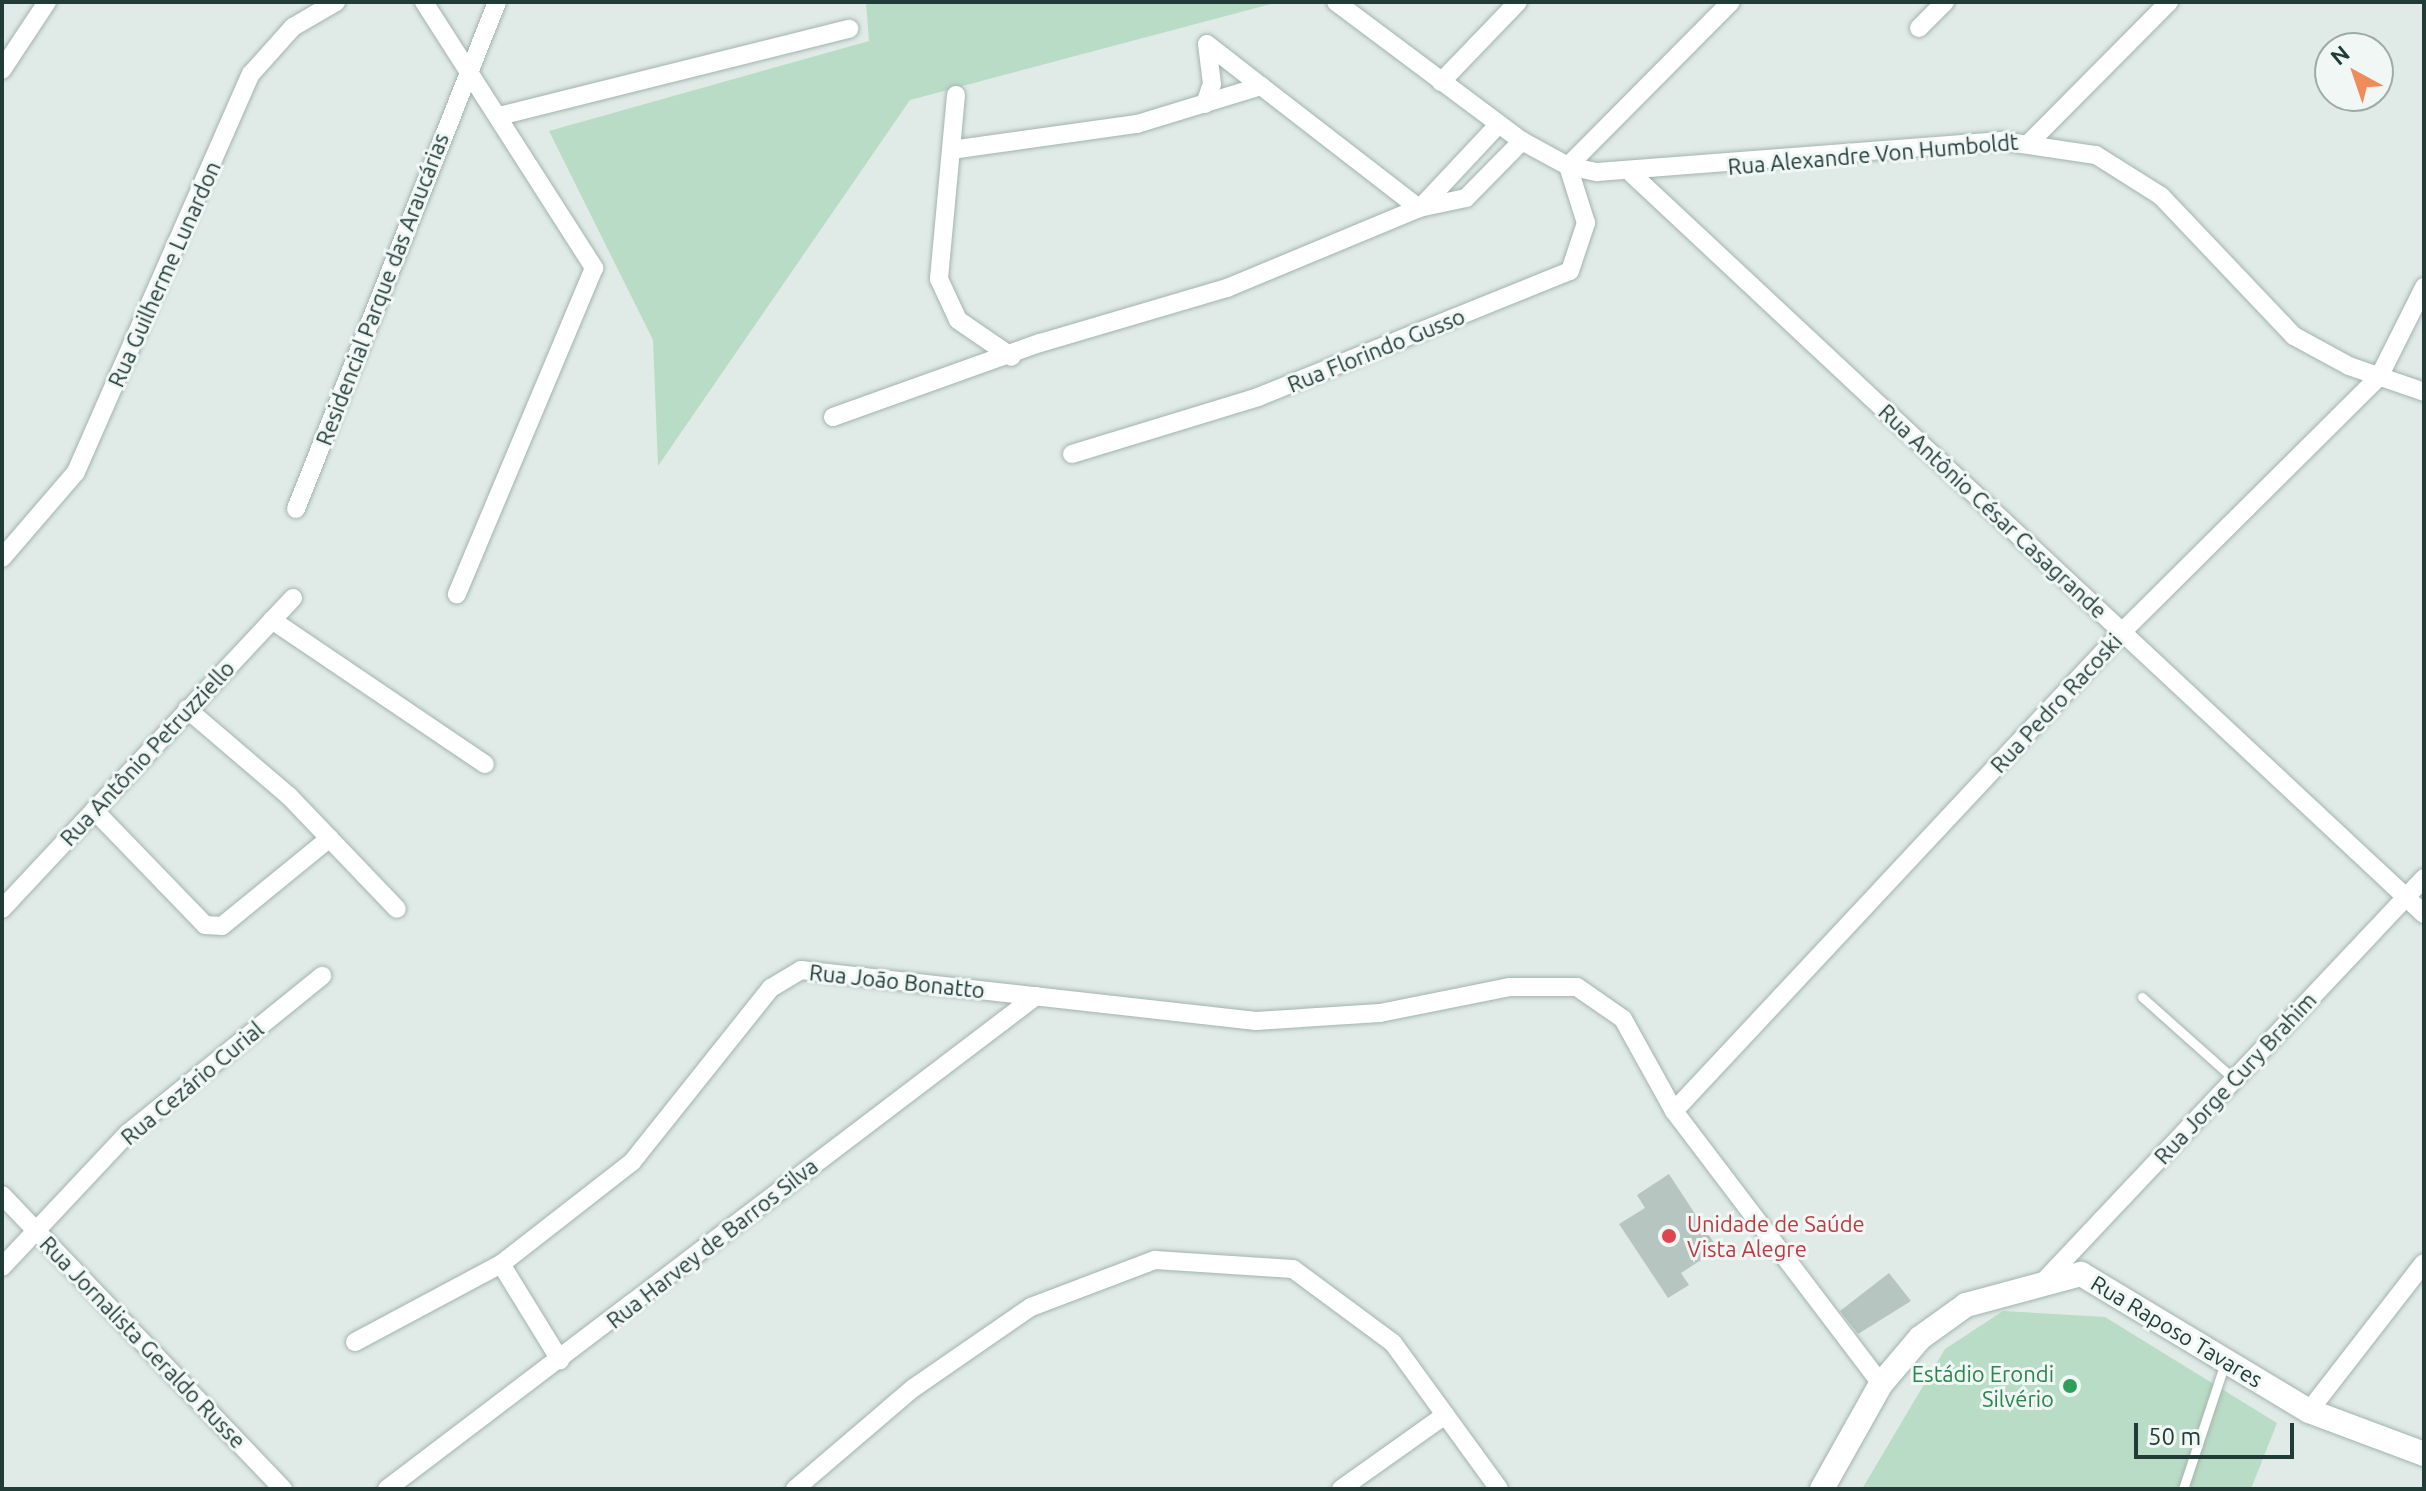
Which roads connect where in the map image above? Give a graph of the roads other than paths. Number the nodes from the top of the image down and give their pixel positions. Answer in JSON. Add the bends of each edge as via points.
{"nodes":[{"id":1,"x":47,"y":2,"type":"edge"},
{"id":2,"x":336,"y":2,"type":"edge"},
{"id":3,"x":424,"y":2,"type":"edge"},
{"id":4,"x":497,"y":2,"type":"edge"},
{"id":5,"x":1336,"y":2,"type":"edge"},
{"id":6,"x":1518,"y":2,"type":"edge"},
{"id":7,"x":1731,"y":2,"type":"edge"},
{"id":8,"x":1945,"y":2,"type":"edge"},
{"id":9,"x":2169,"y":2,"type":"edge"},
{"id":10,"x":1919,"y":28,"type":"dead end"},
{"id":11,"x":849,"y":29,"type":"dead end"},
{"id":12,"x":468,"y":68,"type":"junction"},
{"id":13,"x":2,"y":70,"type":"edge"},
{"id":14,"x":1441,"y":82,"type":"junction"},
{"id":15,"x":1261,"y":86,"type":"junction"},
{"id":16,"x":956,"y":95,"type":"dead end"},
{"id":17,"x":1205,"y":104,"type":"junction"},
{"id":18,"x":503,"y":115,"type":"junction"},
{"id":19,"x":1498,"y":125,"type":"junction"},
{"id":20,"x":1522,"y":141,"type":"junction"},
{"id":21,"x":2031,"y":141,"type":"junction"},
{"id":22,"x":951,"y":150,"type":"junction"},
{"id":23,"x":1568,"y":166,"type":"junction"},
{"id":24,"x":1632,"y":174,"type":"junction"},
{"id":25,"x":1419,"y":208,"type":"junction"},
{"id":26,"x":2424,"y":287,"type":"edge"},
{"id":27,"x":1012,"y":357,"type":"junction"},
{"id":28,"x":2379,"y":377,"type":"junction"},
{"id":29,"x":2424,"y":392,"type":"edge"},
{"id":30,"x":833,"y":417,"type":"dead end"},
{"id":31,"x":1072,"y":454,"type":"dead end"},
{"id":32,"x":296,"y":509,"type":"dead end"},
{"id":33,"x":2,"y":558,"type":"edge"},
{"id":34,"x":457,"y":594,"type":"dead end"},
{"id":35,"x":293,"y":598,"type":"dead end"},
{"id":36,"x":272,"y":620,"type":"junction"},
{"id":37,"x":2122,"y":632,"type":"junction"},
{"id":38,"x":187,"y":709,"type":"junction"},
{"id":39,"x":485,"y":764,"type":"dead end"},
{"id":40,"x":94,"y":810,"type":"junction"},
{"id":41,"x":330,"y":838,"type":"junction"},
{"id":42,"x":2424,"y":878,"type":"edge"},
{"id":43,"x":2406,"y":897,"type":"junction"},
{"id":44,"x":2,"y":909,"type":"edge"},
{"id":45,"x":397,"y":909,"type":"dead end"},
{"id":46,"x":2424,"y":914,"type":"edge"},
{"id":47,"x":322,"y":976,"type":"dead end"},
{"id":48,"x":1036,"y":996,"type":"junction"},
{"id":49,"x":2142,"y":997,"type":"dead end"},
{"id":50,"x":2234,"y":1079,"type":"junction"},
{"id":51,"x":1674,"y":1111,"type":"junction"},
{"id":52,"x":2,"y":1195,"type":"edge"},
{"id":53,"x":38,"y":1233,"type":"junction"},
{"id":54,"x":2424,"y":1263,"type":"edge"},
{"id":55,"x":501,"y":1264,"type":"junction"},
{"id":56,"x":2,"y":1267,"type":"edge"},
{"id":57,"x":2046,"y":1279,"type":"junction"},
{"id":58,"x":355,"y":1342,"type":"dead end"},
{"id":59,"x":560,"y":1360,"type":"junction"},
{"id":60,"x":2226,"y":1360,"type":"junction"},
{"id":61,"x":1881,"y":1384,"type":"junction"},
{"id":62,"x":2309,"y":1411,"type":"junction"},
{"id":63,"x":1445,"y":1415,"type":"junction"},
{"id":64,"x":2424,"y":1454,"type":"edge"},
{"id":65,"x":283,"y":1489,"type":"edge"},
{"id":66,"x":387,"y":1489,"type":"edge"},
{"id":67,"x":795,"y":1489,"type":"edge"},
{"id":68,"x":1341,"y":1489,"type":"edge"},
{"id":69,"x":1499,"y":1489,"type":"edge"},
{"id":70,"x":1822,"y":1489,"type":"edge"},
{"id":71,"x":2183,"y":1489,"type":"edge"}],
"edges":[{"from":1,"to":13,"type":"street"},
{"from":2,"to":33,"type":"street","name":"Rua Guilherme Lunardon","via":[[293,27],[251,74],[76,472]]},
{"from":3,"to":12,"type":"street"},
{"from":4,"to":12,"type":"street","name":"Residencial Parque das Araucárias"},
{"from":5,"to":14,"type":"street","name":"Rua Alexandre Von Humboldt"},
{"from":6,"to":14,"type":"street"},
{"from":7,"to":23,"type":"street"},
{"from":8,"to":10,"type":"street"},
{"from":9,"to":21,"type":"street"},
{"from":11,"to":18,"type":"street"},
{"from":12,"to":18,"type":"street"},
{"from":12,"to":32,"type":"street","name":"Residencial Parque das Araucárias"},
{"from":14,"to":19,"type":"street","name":"Rua Alexandre Von Humboldt"},
{"from":15,"to":17,"type":"street"},
{"from":15,"to":17,"type":"street","via":[[1207,44],[1212,84]]},
{"from":15,"to":25,"type":"street"},
{"from":16,"to":22,"type":"street"},
{"from":17,"to":22,"type":"street","via":[[1101,131]]},
{"from":18,"to":34,"type":"street","via":[[594,268]]},
{"from":19,"to":20,"type":"street","name":"Rua Alexandre Von Humboldt"},
{"from":19,"to":25,"type":"street","via":[[1457,177]]},
{"from":20,"to":23,"type":"street","name":"Rua Alexandre Von Humboldt"},
{"from":20,"to":25,"type":"street","via":[[1475,194]]},
{"from":21,"to":24,"type":"street","name":"Rua Alexandre Von Humboldt"},
{"from":21,"to":28,"type":"street","name":"Rua Alexandre Von Humboldt","via":[[2096,155],[2130,171],[2188,221],[2294,336]]},
{"from":22,"to":27,"type":"street","via":[[939,279],[958,320]]},
{"from":23,"to":24,"type":"street","name":"Rua Alexandre Von Humboldt"},
{"from":23,"to":31,"type":"street","name":"Rua Florindo Gusso","via":[[1585,242],[1562,276],[1258,397]]},
{"from":24,"to":37,"type":"street","name":"Rua Antônio César Casagrande"},
{"from":25,"to":27,"type":"street","via":[[1283,268]]},
{"from":26,"to":28,"type":"street","name":"Rua Pedro Racoski"},
{"from":27,"to":30,"type":"street"},
{"from":28,"to":29,"type":"street","name":"Rua Alexandre Von Humboldt"},
{"from":28,"to":37,"type":"street","name":"Rua Pedro Racoski"},
{"from":35,"to":36,"type":"street","name":"Rua Antônio Petruzziello"},
{"from":36,"to":38,"type":"street","name":"Rua Antônio Petruzziello"},
{"from":36,"to":39,"type":"street"},
{"from":37,"to":43,"type":"street","name":"Rua Antônio César Casagrande"},
{"from":37,"to":51,"type":"street","name":"Rua Pedro Racoski"},
{"from":38,"to":40,"type":"street","name":"Rua Antônio Petruzziello"},
{"from":38,"to":41,"type":"street"},
{"from":40,"to":41,"type":"street","via":[[205,925],[222,926]]},
{"from":40,"to":44,"type":"street","name":"Rua Antônio Petruzziello"},
{"from":41,"to":45,"type":"street"},
{"from":42,"to":43,"type":"street","name":"Rua Jorge Cury Brahim"},
{"from":43,"to":46,"type":"street","name":"Rua Antônio César Casagrande"},
{"from":43,"to":50,"type":"street","name":"Rua Jorge Cury Brahim"},
{"from":47,"to":53,"type":"street","name":"Rua Cezário Curial","via":[[128,1133]]},
{"from":48,"to":51,"type":"street","name":"Rua João Bonatto","via":[[1256,1021],[1380,1013],[1510,987],[1577,987],[1623,1019]]},
{"from":48,"to":55,"type":"street","name":"Rua João Bonatto","via":[[801,970],[771,988],[632,1162]]},
{"from":48,"to":59,"type":"street","name":"Rua Harvey de Barros Silva"},
{"from":49,"to":50,"type":"lane"},
{"from":50,"to":57,"type":"street","name":"Rua Jorge Cury Brahim"},
{"from":51,"to":61,"type":"street"},
{"from":52,"to":53,"type":"street","name":"Rua Jornalista Geraldo Russe"},
{"from":53,"to":56,"type":"street","name":"Rua Cezário Curial"},
{"from":53,"to":65,"type":"street","name":"Rua Jornalista Geraldo Russe"},
{"from":54,"to":62,"type":"street"},
{"from":55,"to":58,"type":"street","name":"Rua João Bonatto"},
{"from":55,"to":59,"type":"street"},
{"from":57,"to":60,"type":"main road","name":"Rua Raposo Tavares","via":[[2081,1274]]},
{"from":57,"to":61,"type":"main road","name":"Rua Raposo Tavares","via":[[1966,1305],[1920,1338]]},
{"from":59,"to":66,"type":"street","name":"Rua Harvey de Barros Silva"},
{"from":60,"to":62,"type":"main road","name":"Rua Raposo Tavares"},
{"from":60,"to":71,"type":"lane"},
{"from":61,"to":70,"type":"main road","name":"Rua Raposo Tavares"},
{"from":62,"to":64,"type":"main road","name":"Rua Raposo Tavares"},
{"from":63,"to":67,"type":"street","via":[[1393,1343],[1293,1269],[1155,1260],[1031,1307],[912,1389]]},
{"from":63,"to":68,"type":"street"},
{"from":63,"to":69,"type":"street"}]}
